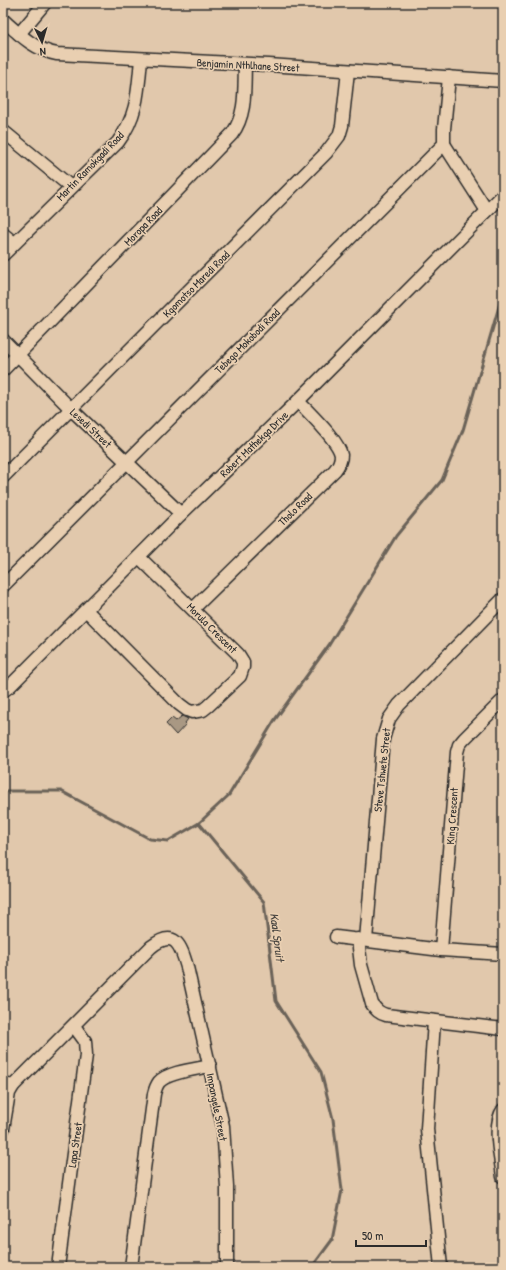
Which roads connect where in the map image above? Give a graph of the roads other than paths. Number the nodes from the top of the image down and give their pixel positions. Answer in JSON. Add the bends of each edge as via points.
{"nodes":[{"id":1,"x":45,"y":3,"type":"edge"},
{"id":2,"x":3,"y":20,"type":"edge"},
{"id":3,"x":19,"y":34,"type":"junction"},
{"id":4,"x":141,"y":59,"type":"junction"},
{"id":5,"x":245,"y":64,"type":"junction"},
{"id":6,"x":348,"y":71,"type":"junction"},
{"id":7,"x":449,"y":77,"type":"junction"},
{"id":8,"x":503,"y":80,"type":"edge"},
{"id":9,"x":3,"y":131,"type":"edge"},
{"id":10,"x":444,"y":144,"type":"junction"},
{"id":11,"x":71,"y":187,"type":"junction"},
{"id":12,"x":503,"y":195,"type":"edge"},
{"id":13,"x":487,"y":211,"type":"junction"},
{"id":14,"x":3,"y":234,"type":"edge"},
{"id":15,"x":14,"y":243,"type":"junction"},
{"id":16,"x":3,"y":255,"type":"edge"},
{"id":17,"x":3,"y":340,"type":"edge"},
{"id":18,"x":18,"y":355,"type":"junction"},
{"id":19,"x":3,"y":370,"type":"edge"},
{"id":20,"x":298,"y":401,"type":"junction"},
{"id":21,"x":70,"y":409,"type":"junction"},
{"id":22,"x":126,"y":462,"type":"junction"},
{"id":23,"x":3,"y":477,"type":"edge"},
{"id":24,"x":181,"y":514,"type":"junction"},
{"id":25,"x":139,"y":557,"type":"junction"},
{"id":26,"x":3,"y":586,"type":"edge"},
{"id":27,"x":503,"y":599,"type":"edge"},
{"id":28,"x":193,"y":609,"type":"junction"},
{"id":29,"x":86,"y":610,"type":"junction"},
{"id":30,"x":3,"y":691,"type":"edge"},
{"id":31,"x":503,"y":700,"type":"edge"},
{"id":32,"x":336,"y":937,"type":"dead end"},
{"id":33,"x":362,"y":939,"type":"junction"},
{"id":34,"x":441,"y":950,"type":"junction"},
{"id":35,"x":503,"y":954,"type":"edge"},
{"id":36,"x":434,"y":1021,"type":"junction"},
{"id":37,"x":74,"y":1026,"type":"junction"},
{"id":38,"x":503,"y":1029,"type":"edge"},
{"id":39,"x":210,"y":1066,"type":"junction"},
{"id":40,"x":8,"y":1085,"type":"edge"},
{"id":41,"x":503,"y":1110,"type":"edge"},
{"id":42,"x":3,"y":1129,"type":"edge"},
{"id":43,"x":503,"y":1177,"type":"edge"},
{"id":44,"x":58,"y":1267,"type":"edge"},
{"id":45,"x":131,"y":1267,"type":"edge"},
{"id":46,"x":227,"y":1267,"type":"edge"},
{"id":47,"x":441,"y":1267,"type":"edge"}],
"edges":[{"from":1,"to":3,"type":"street"},
{"from":2,"to":3,"type":"street","name":"Benjamin Nthlhane Street"},
{"from":3,"to":4,"type":"street","name":"Benjamin Nthlhane Street","via":[[36,47],[50,53]]},
{"from":4,"to":5,"type":"street","name":"Benjamin Nthlhane Street"},
{"from":4,"to":11,"type":"street","name":"Martin Ramokgadi Road","via":[[137,97],[128,126],[118,142]]},
{"from":5,"to":6,"type":"street","name":"Benjamin Nthlhane Street"},
{"from":5,"to":18,"type":"street","name":"Moropa Road","via":[[241,116],[232,134]]},
{"from":6,"to":7,"type":"street","name":"Benjamin Nthlhane Street"},
{"from":6,"to":21,"type":"street","name":"Kgomotso Maredi Road","via":[[342,126],[339,136],[326,153]]},
{"from":7,"to":8,"type":"street","name":"Benjamin Nthlhane Street"},
{"from":7,"to":10,"type":"street"},
{"from":9,"to":11,"type":"street"},
{"from":10,"to":13,"type":"street"},
{"from":10,"to":22,"type":"street","name":"Tebego Mokobodi Road"},
{"from":11,"to":15,"type":"street","name":"Martin Ramokgadi Road"},
{"from":12,"to":13,"type":"street","name":"Robert Mathekga Drive"},
{"from":13,"to":20,"type":"street","name":"Robert Mathekga Drive"},
{"from":14,"to":15,"type":"street"},
{"from":15,"to":16,"type":"street","name":"Martin Ramokgadi Road"},
{"from":17,"to":18,"type":"street","name":"Lesedi Street"},
{"from":18,"to":19,"type":"street","name":"Moropa Road"},
{"from":18,"to":21,"type":"street","name":"Lesedi Street"},
{"from":20,"to":24,"type":"street","name":"Robert Mathekga Drive"},
{"from":20,"to":28,"type":"street","name":"Tholo Road","via":[[337,445],[341,455],[340,463],[336,470]]},
{"from":21,"to":22,"type":"street","name":"Lesedi Street"},
{"from":21,"to":23,"type":"street","name":"Kgomotso Maredi Road"},
{"from":22,"to":24,"type":"street","name":"Lesedi Street"},
{"from":22,"to":26,"type":"street","name":"Tebego Mokobodi Road"},
{"from":24,"to":25,"type":"street","name":"Robert Mathekga Drive"},
{"from":25,"to":28,"type":"street","name":"Morula Crescent"},
{"from":25,"to":29,"type":"street","name":"Robert Mathekga Drive"},
{"from":27,"to":33,"type":"street","name":"Steve Tshwete Street","via":[[388,719],[383,739]]},
{"from":28,"to":29,"type":"street","name":"Morula Crescent","via":[[238,654],[243,667],[240,676],[208,706],[192,712],[179,704]]},
{"from":29,"to":30,"type":"street","name":"Robert Mathekga Drive"},
{"from":31,"to":34,"type":"street","name":"King Crescent","via":[[464,739],[457,752]]},
{"from":32,"to":33,"type":"street"},
{"from":33,"to":34,"type":"street"},
{"from":33,"to":36,"type":"street","name":"Steve Tshwete Street","via":[[361,965],[375,1009],[386,1015]]},
{"from":34,"to":35,"type":"street"},
{"from":36,"to":38,"type":"street","name":"Steve Tshwete Street"},
{"from":36,"to":47,"type":"street","via":[[427,1129]]},
{"from":37,"to":39,"type":"street","name":"Impangele Street","via":[[150,947],[165,939],[172,940],[178,943],[182,950]]},
{"from":37,"to":40,"type":"street"},
{"from":37,"to":44,"type":"street","name":"Lapa Street","via":[[84,1042],[86,1055]]},
{"from":39,"to":45,"type":"street","via":[[166,1077],[156,1086]]},
{"from":39,"to":46,"type":"street","name":"Impangele Street","via":[[224,1139]]},
{"from":40,"to":42,"type":"street"},
{"from":41,"to":43,"type":"street","via":[[499,1117],[498,1129]]}]}
